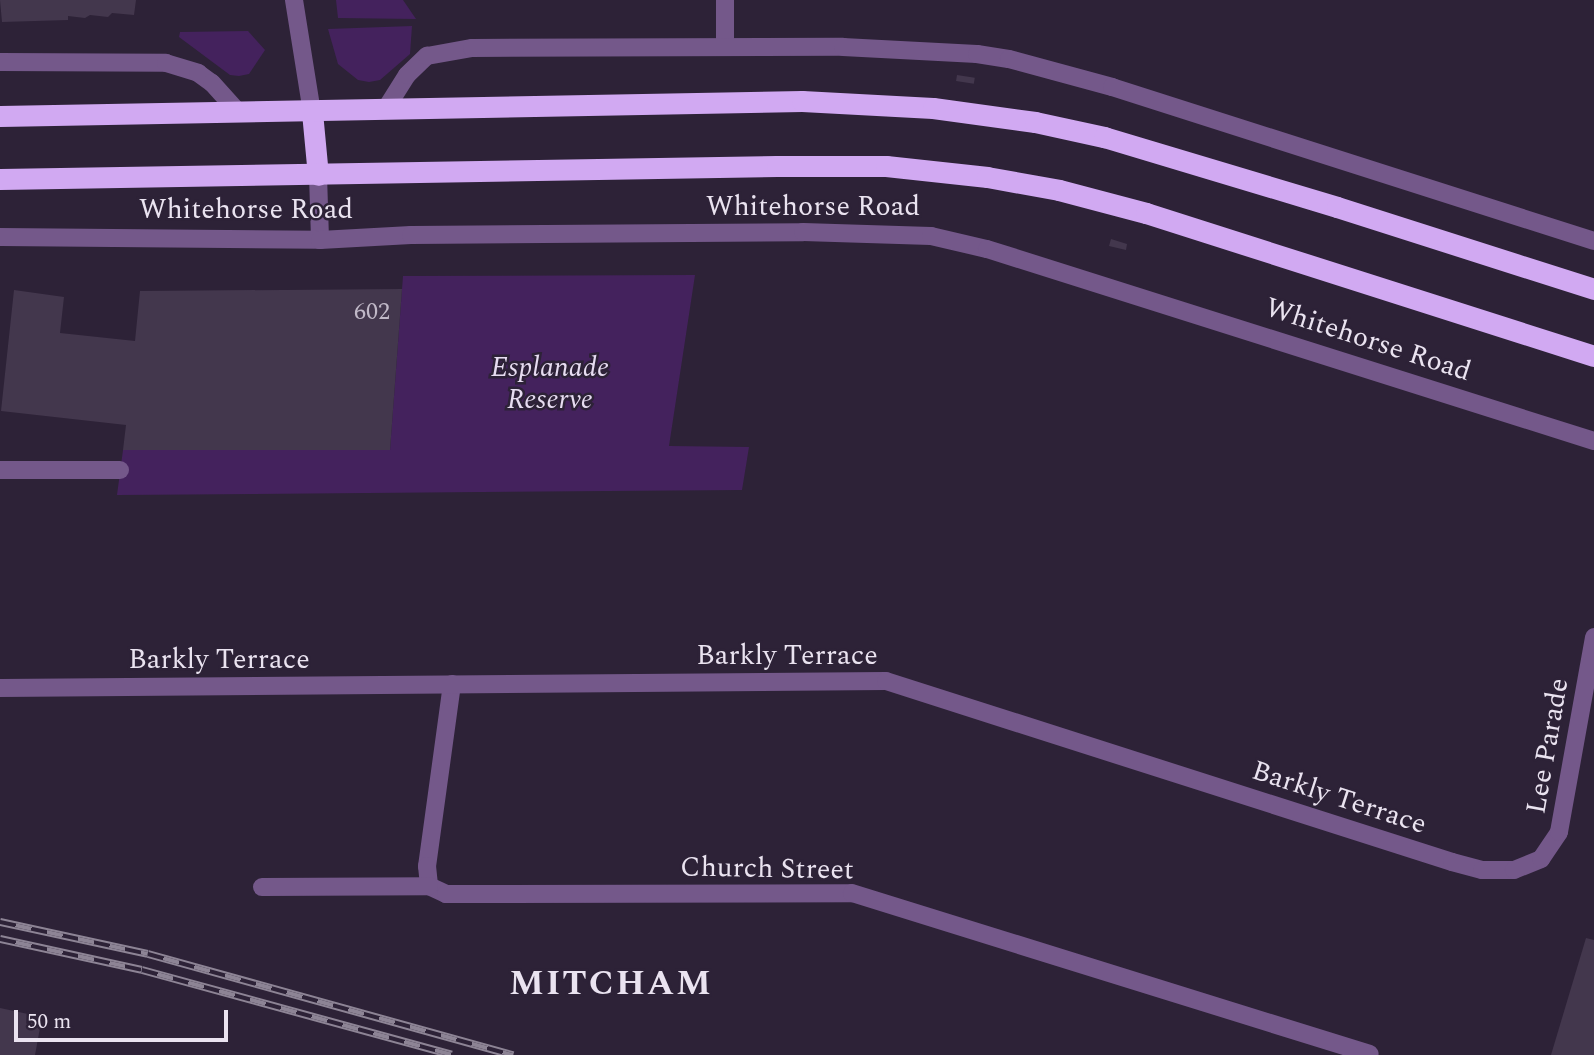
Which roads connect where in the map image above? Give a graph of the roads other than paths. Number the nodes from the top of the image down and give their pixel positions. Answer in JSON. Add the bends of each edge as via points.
{"nodes":[{"id":1,"x":294,"y":0,"type":"edge"},
{"id":2,"x":725,"y":0,"type":"edge"},
{"id":3,"x":725,"y":47,"type":"junction"},
{"id":4,"x":0,"y":62,"type":"edge"},
{"id":5,"x":384,"y":110,"type":"junction"},
{"id":6,"x":312,"y":112,"type":"junction"},
{"id":7,"x":239,"y":113,"type":"junction"},
{"id":8,"x":0,"y":116,"type":"edge"},
{"id":9,"x":318,"y":174,"type":"junction"},
{"id":10,"x":0,"y":179,"type":"edge"},
{"id":11,"x":0,"y":237,"type":"edge"},
{"id":12,"x":320,"y":240,"type":"junction"},
{"id":13,"x":1594,"y":241,"type":"edge"},
{"id":14,"x":1594,"y":289,"type":"edge"},
{"id":15,"x":1594,"y":356,"type":"edge"},
{"id":16,"x":1594,"y":441,"type":"edge"},
{"id":17,"x":0,"y":470,"type":"edge"},
{"id":18,"x":120,"y":470,"type":"dead end"},
{"id":19,"x":1594,"y":637,"type":"edge"},
{"id":20,"x":452,"y":684,"type":"junction"},
{"id":21,"x":0,"y":688,"type":"edge"},
{"id":22,"x":1541,"y":859,"type":"joint"},
{"id":23,"x":429,"y":886,"type":"junction"},
{"id":24,"x":262,"y":887,"type":"dead end"},
{"id":25,"x":1370,"y":1054,"type":"edge"}],
"edges":[{"from":1,"to":6,"type":"street"},
{"from":2,"to":3,"type":"street"},
{"from":3,"to":5,"type":"street","via":[[452,50],[427,56],[407,75]]},
{"from":3,"to":13,"type":"street","via":[[928,50],[1009,60],[1112,87]]},
{"from":4,"to":7,"type":"street","via":[[166,63],[198,73]]},
{"from":5,"to":6,"type":"highway"},
{"from":5,"to":14,"type":"highway","via":[[802,101],[893,104],[986,115],[1117,141]]},
{"from":6,"to":7,"type":"highway"},
{"from":6,"to":9,"type":"highway"},
{"from":7,"to":8,"type":"highway"},
{"from":9,"to":10,"type":"highway","name":"Whitehorse Road"},
{"from":9,"to":12,"type":"street"},
{"from":9,"to":15,"type":"highway","name":"Whitehorse Road","via":[[886,166],[987,177],[1059,190],[1146,214]]},
{"from":11,"to":12,"type":"street","name":"Whitehorse Road"},
{"from":12,"to":16,"type":"street","name":"Whitehorse Road","via":[[803,232],[931,236],[987,248]]},
{"from":17,"to":18,"type":"street"},
{"from":19,"to":22,"type":"street","name":"Lee Parade","via":[[1563,820],[1554,844]]},
{"from":20,"to":21,"type":"street","name":"Barkly Terrace"},
{"from":20,"to":22,"type":"street","name":"Barkly Terrace","via":[[886,681],[1482,870],[1514,870]]},
{"from":20,"to":23,"type":"street","via":[[427,866]]},
{"from":23,"to":24,"type":"street","name":"Church Street"},
{"from":23,"to":25,"type":"street","name":"Church Street","via":[[467,896],[852,893]]}]}
